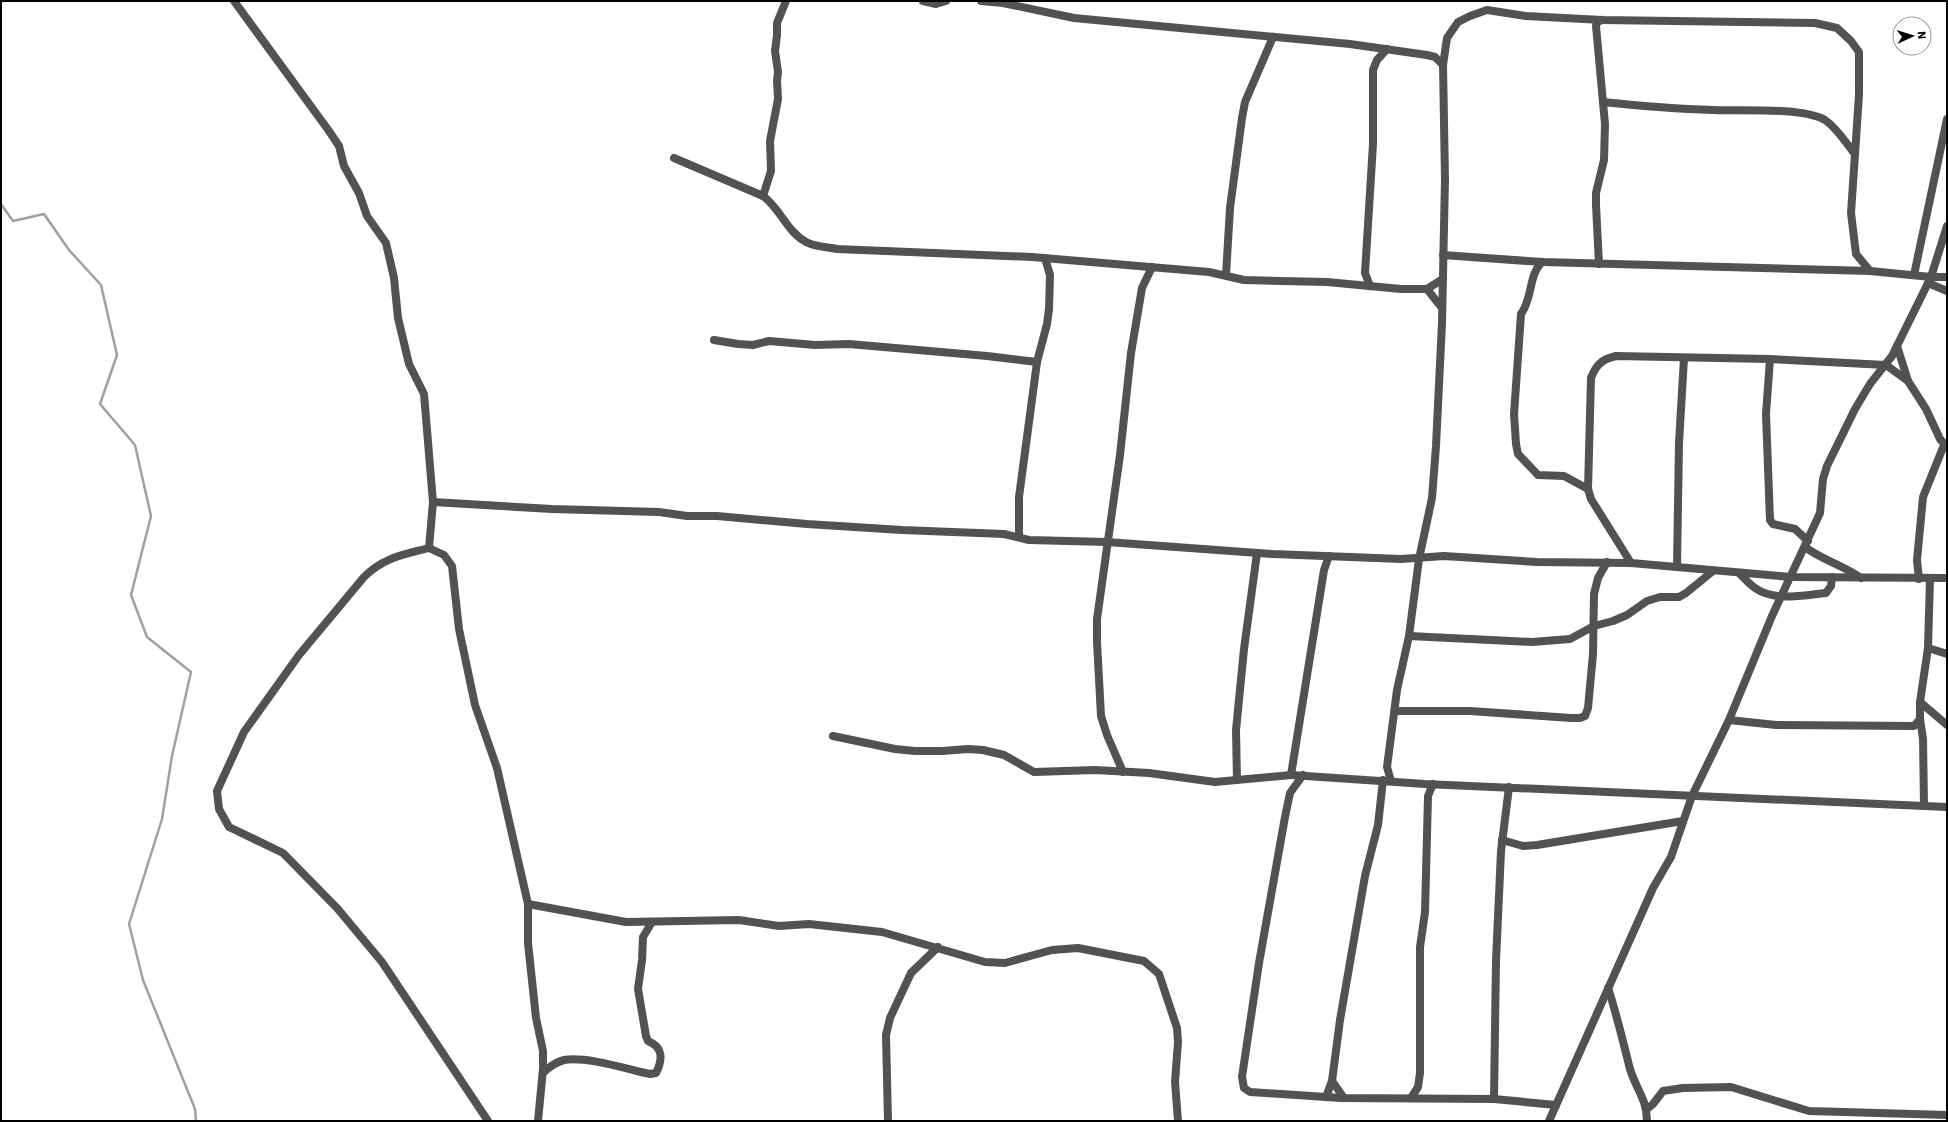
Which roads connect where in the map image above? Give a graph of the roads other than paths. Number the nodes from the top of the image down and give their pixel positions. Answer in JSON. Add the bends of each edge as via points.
{"nodes":[{"id":1,"x":234,"y":1,"type":"edge"},
{"id":2,"x":786,"y":1,"type":"edge"},
{"id":3,"x":923,"y":1,"type":"edge"},
{"id":4,"x":946,"y":1,"type":"edge"},
{"id":5,"x":981,"y":1,"type":"edge"},
{"id":6,"x":1602,"y":20,"type":"junction"},
{"id":7,"x":1273,"y":37,"type":"junction"},
{"id":8,"x":1387,"y":49,"type":"junction"},
{"id":9,"x":1444,"y":65,"type":"junction"},
{"id":10,"x":1603,"y":102,"type":"junction"},
{"id":11,"x":1947,"y":119,"type":"edge"},
{"id":12,"x":1855,"y":154,"type":"junction"},
{"id":13,"x":674,"y":158,"type":"dead end"},
{"id":14,"x":764,"y":196,"type":"junction"},
{"id":15,"x":1947,"y":226,"type":"edge"},
{"id":16,"x":1443,"y":255,"type":"junction"},
{"id":17,"x":1045,"y":258,"type":"junction"},
{"id":18,"x":1542,"y":262,"type":"junction"},
{"id":19,"x":1599,"y":264,"type":"junction"},
{"id":20,"x":1152,"y":267,"type":"junction"},
{"id":21,"x":1870,"y":271,"type":"junction"},
{"id":22,"x":1226,"y":275,"type":"junction"},
{"id":23,"x":1914,"y":275,"type":"junction"},
{"id":24,"x":1947,"y":277,"type":"edge"},
{"id":25,"x":1443,"y":279,"type":"junction"},
{"id":26,"x":1929,"y":280,"type":"junction"},
{"id":27,"x":1370,"y":286,"type":"junction"},
{"id":28,"x":1427,"y":289,"type":"junction"},
{"id":29,"x":1947,"y":291,"type":"edge"},
{"id":30,"x":1442,"y":308,"type":"junction"},
{"id":31,"x":714,"y":340,"type":"dead end"},
{"id":32,"x":1897,"y":346,"type":"junction"},
{"id":33,"x":1684,"y":358,"type":"junction"},
{"id":34,"x":1770,"y":359,"type":"junction"},
{"id":35,"x":1037,"y":362,"type":"junction"},
{"id":36,"x":1886,"y":365,"type":"junction"},
{"id":37,"x":1908,"y":381,"type":"junction"},
{"id":38,"x":1946,"y":446,"type":"edge"},
{"id":39,"x":1588,"y":489,"type":"junction"},
{"id":40,"x":433,"y":502,"type":"junction"},
{"id":41,"x":1019,"y":537,"type":"junction"},
{"id":42,"x":1107,"y":542,"type":"junction"},
{"id":43,"x":1806,"y":544,"type":"junction"},
{"id":44,"x":429,"y":548,"type":"junction"},
{"id":45,"x":1257,"y":553,"type":"junction"},
{"id":46,"x":1329,"y":556,"type":"junction"},
{"id":47,"x":1419,"y":559,"type":"junction"},
{"id":48,"x":1607,"y":562,"type":"junction"},
{"id":49,"x":1631,"y":562,"type":"junction"},
{"id":50,"x":1676,"y":568,"type":"junction"},
{"id":51,"x":1713,"y":571,"type":"junction"},
{"id":52,"x":1739,"y":573,"type":"junction"},
{"id":53,"x":1791,"y":577,"type":"junction"},
{"id":54,"x":1832,"y":577,"type":"junction"},
{"id":55,"x":1861,"y":578,"type":"junction"},
{"id":56,"x":1919,"y":578,"type":"junction"},
{"id":57,"x":1947,"y":578,"type":"edge"},
{"id":58,"x":1930,"y":579,"type":"junction"},
{"id":59,"x":1782,"y":597,"type":"junction"},
{"id":60,"x":1594,"y":626,"type":"junction"},
{"id":61,"x":1409,"y":636,"type":"junction"},
{"id":62,"x":1928,"y":648,"type":"junction"},
{"id":63,"x":1947,"y":654,"type":"edge"},
{"id":64,"x":1920,"y":702,"type":"junction"},
{"id":65,"x":1395,"y":711,"type":"junction"},
{"id":66,"x":1920,"y":719,"type":"junction"},
{"id":67,"x":1729,"y":720,"type":"junction"},
{"id":68,"x":1947,"y":725,"type":"edge"},
{"id":69,"x":833,"y":736,"type":"dead end"},
{"id":70,"x":1387,"y":767,"type":"junction"},
{"id":71,"x":1123,"y":772,"type":"junction"},
{"id":72,"x":1291,"y":775,"type":"junction"},
{"id":73,"x":1303,"y":776,"type":"junction"},
{"id":74,"x":1375,"y":779,"type":"junction"},
{"id":75,"x":1237,"y":780,"type":"junction"},
{"id":76,"x":1387,"y":780,"type":"junction"},
{"id":77,"x":1418,"y":783,"type":"junction"},
{"id":78,"x":1433,"y":784,"type":"junction"},
{"id":79,"x":1509,"y":787,"type":"junction"},
{"id":80,"x":1428,"y":796,"type":"junction"},
{"id":81,"x":1692,"y":796,"type":"junction"},
{"id":82,"x":1924,"y":806,"type":"junction"},
{"id":83,"x":1947,"y":807,"type":"edge"},
{"id":84,"x":1682,"y":821,"type":"junction"},
{"id":85,"x":1502,"y":840,"type":"junction"},
{"id":86,"x":528,"y":904,"type":"junction"},
{"id":87,"x":652,"y":922,"type":"junction"},
{"id":88,"x":938,"y":947,"type":"junction"},
{"id":89,"x":1608,"y":988,"type":"junction"},
{"id":90,"x":543,"y":1072,"type":"junction"},
{"id":91,"x":1332,"y":1081,"type":"junction"},
{"id":92,"x":1326,"y":1097,"type":"junction"},
{"id":93,"x":1344,"y":1098,"type":"junction"},
{"id":94,"x":1411,"y":1098,"type":"junction"},
{"id":95,"x":1494,"y":1099,"type":"junction"},
{"id":96,"x":1556,"y":1105,"type":"junction"},
{"id":97,"x":1647,"y":1109,"type":"junction"},
{"id":98,"x":1947,"y":1115,"type":"edge"},
{"id":99,"x":488,"y":1121,"type":"edge"},
{"id":100,"x":538,"y":1121,"type":"edge"},
{"id":101,"x":888,"y":1121,"type":"edge"},
{"id":102,"x":1178,"y":1121,"type":"edge"},
{"id":103,"x":1549,"y":1121,"type":"edge"},
{"id":104,"x":1647,"y":1121,"type":"edge"}],
"edges":[{"from":1,"to":40,"type":"street","via":[[339,146],[344,166],[359,193],[367,216],[386,243],[394,278],[398,318],[409,364],[424,394]]},
{"from":2,"to":14,"type":"street","via":[[777,23],[775,51],[778,99],[770,141],[771,171]]},
{"from":3,"to":4,"type":"street","via":[[936,4]]},
{"from":5,"to":7,"type":"street","via":[[1074,18]]},
{"from":6,"to":9,"type":"street","via":[[1526,16],[1486,10],[1458,22],[1447,38]]},
{"from":6,"to":10,"type":"street","via":[[1597,22],[1596,26]]},
{"from":6,"to":12,"type":"street","via":[[1815,24],[1837,28],[1859,52]]},
{"from":7,"to":8,"type":"street"},
{"from":7,"to":22,"type":"street","via":[[1245,102],[1229,215]]},
{"from":8,"to":9,"type":"street","via":[[1435,57]]},
{"from":8,"to":27,"type":"street","via":[[1377,60],[1373,70],[1373,144],[1365,273]]},
{"from":9,"to":16,"type":"street"},
{"from":10,"to":12,"type":"street","via":[[1663,108],[1810,114],[1825,120]]},
{"from":10,"to":19,"type":"street","via":[[1604,160],[1596,193]]},
{"from":11,"to":23,"type":"street"},
{"from":12,"to":21,"type":"street","via":[[1851,213],[1854,248]]},
{"from":13,"to":14,"type":"street"},
{"from":14,"to":17,"type":"street","via":[[772,202],[794,232],[806,242],[818,246]]},
{"from":15,"to":26,"type":"street"},
{"from":16,"to":18,"type":"street"},
{"from":16,"to":25,"type":"street"},
{"from":17,"to":20,"type":"street"},
{"from":17,"to":35,"type":"street","via":[[1050,276],[1049,309]]},
{"from":18,"to":19,"type":"street"},
{"from":18,"to":39,"type":"street","via":[[1534,272],[1528,301],[1521,314],[1514,414],[1518,454],[1538,475],[1564,476]]},
{"from":19,"to":21,"type":"street"},
{"from":20,"to":22,"type":"street"},
{"from":20,"to":42,"type":"street","via":[[1142,288],[1131,353]]},
{"from":21,"to":23,"type":"street"},
{"from":22,"to":27,"type":"street","via":[[1244,280]]},
{"from":23,"to":26,"type":"street"},
{"from":24,"to":26,"type":"street"},
{"from":25,"to":28,"type":"street"},
{"from":25,"to":30,"type":"street"},
{"from":26,"to":29,"type":"street"},
{"from":26,"to":32,"type":"street"},
{"from":27,"to":28,"type":"street"},
{"from":28,"to":30,"type":"street"},
{"from":30,"to":47,"type":"street","via":[[1432,498]]},
{"from":31,"to":35,"type":"street","via":[[738,344],[769,341],[815,345],[849,344]]},
{"from":32,"to":36,"type":"street"},
{"from":32,"to":37,"type":"street"},
{"from":33,"to":34,"type":"street"},
{"from":33,"to":39,"type":"street","via":[[1616,356],[1606,358],[1595,368],[1591,378]]},
{"from":33,"to":50,"type":"street"},
{"from":34,"to":36,"type":"street"},
{"from":34,"to":43,"type":"street","via":[[1766,414],[1770,520],[1774,524],[1795,529]]},
{"from":35,"to":41,"type":"street","via":[[1019,497]]},
{"from":36,"to":37,"type":"street"},
{"from":36,"to":43,"type":"street","via":[[1870,384],[1855,409],[1827,466],[1820,514]]},
{"from":37,"to":38,"type":"street"},
{"from":38,"to":56,"type":"street","via":[[1923,497],[1917,560]]},
{"from":39,"to":49,"type":"street","via":[[1591,499]]},
{"from":40,"to":41,"type":"street","via":[[659,512],[815,525],[1004,534]]},
{"from":40,"to":44,"type":"street"},
{"from":41,"to":42,"type":"street","via":[[1029,540]]},
{"from":42,"to":45,"type":"street"},
{"from":42,"to":71,"type":"street","via":[[1097,619],[1101,716],[1106,735]]},
{"from":43,"to":53,"type":"street"},
{"from":43,"to":55,"type":"street","via":[[1817,556]]},
{"from":44,"to":86,"type":"street","via":[[444,555],[452,566],[459,629],[475,705],[497,768]]},
{"from":44,"to":99,"type":"street","via":[[388,560],[375,566],[364,577],[299,654],[244,732],[217,791],[219,810],[229,827],[283,853],[337,908],[382,962]]},
{"from":45,"to":46,"type":"street"},
{"from":45,"to":75,"type":"street","via":[[1236,730]]},
{"from":46,"to":47,"type":"street"},
{"from":46,"to":72,"type":"street","via":[[1324,570]]},
{"from":47,"to":48,"type":"street","via":[[1444,556],[1537,562]]},
{"from":47,"to":61,"type":"street"},
{"from":48,"to":49,"type":"street"},
{"from":48,"to":60,"type":"street","via":[[1598,578],[1594,594]]},
{"from":49,"to":50,"type":"street"},
{"from":50,"to":51,"type":"street"},
{"from":51,"to":52,"type":"street"},
{"from":51,"to":60,"type":"street","via":[[1686,593],[1647,601],[1627,615]]},
{"from":52,"to":53,"type":"street"},
{"from":52,"to":59,"type":"street","via":[[1754,588],[1766,594]]},
{"from":53,"to":54,"type":"street"},
{"from":53,"to":59,"type":"street"},
{"from":54,"to":55,"type":"street"},
{"from":54,"to":59,"type":"street","via":[[1831,586],[1826,593]]},
{"from":55,"to":56,"type":"street"},
{"from":56,"to":58,"type":"street"},
{"from":57,"to":58,"type":"street"},
{"from":58,"to":62,"type":"street"},
{"from":59,"to":67,"type":"street"},
{"from":60,"to":61,"type":"street","via":[[1570,639],[1532,642]]},
{"from":60,"to":65,"type":"street","via":[[1588,708],[1585,716],[1580,718],[1470,711]]},
{"from":61,"to":65,"type":"street"},
{"from":62,"to":63,"type":"street"},
{"from":62,"to":64,"type":"street"},
{"from":64,"to":66,"type":"street"},
{"from":64,"to":68,"type":"street"},
{"from":65,"to":70,"type":"street"},
{"from":66,"to":67,"type":"street","via":[[1914,726],[1776,725]]},
{"from":66,"to":82,"type":"street","via":[[1923,739]]},
{"from":67,"to":81,"type":"street"},
{"from":69,"to":71,"type":"street","via":[[915,751],[942,752],[968,748],[983,750],[1004,755],[1034,772]]},
{"from":70,"to":74,"type":"street"},
{"from":70,"to":76,"type":"street"},
{"from":71,"to":75,"type":"street","via":[[1215,782]]},
{"from":72,"to":73,"type":"street"},
{"from":72,"to":75,"type":"street"},
{"from":73,"to":74,"type":"street"},
{"from":73,"to":92,"type":"street","via":[[1290,793],[1259,963],[1242,1077],[1244,1088],[1250,1092]]},
{"from":74,"to":76,"type":"street"},
{"from":76,"to":77,"type":"street"},
{"from":76,"to":91,"type":"street","via":[[1365,876]]},
{"from":77,"to":78,"type":"street"},
{"from":77,"to":80,"type":"street"},
{"from":78,"to":79,"type":"street"},
{"from":78,"to":80,"type":"street"},
{"from":79,"to":81,"type":"street"},
{"from":79,"to":85,"type":"street"},
{"from":80,"to":94,"type":"street","via":[[1425,912],[1420,947],[1420,1073],[1418,1087]]},
{"from":81,"to":82,"type":"street"},
{"from":81,"to":84,"type":"street"},
{"from":82,"to":83,"type":"street"},
{"from":84,"to":85,"type":"street","via":[[1537,845],[1523,846]]},
{"from":84,"to":89,"type":"street","via":[[1671,857],[1653,888]]},
{"from":85,"to":95,"type":"street","via":[[1496,961]]},
{"from":86,"to":87,"type":"street","via":[[626,922]]},
{"from":86,"to":90,"type":"street","via":[[528,943],[536,1018],[543,1051]]},
{"from":87,"to":88,"type":"street","via":[[739,920],[779,926],[809,924],[882,932]]},
{"from":87,"to":90,"type":"street","via":[[643,937],[638,997],[648,1041],[656,1044],[660,1051],[656,1073],[650,1074],[582,1060],[564,1060]]},
{"from":88,"to":101,"type":"street","via":[[911,973],[890,1018],[886,1035]]},
{"from":88,"to":102,"type":"street","via":[[985,962],[1005,963],[1052,950],[1078,948],[1144,961],[1159,974],[1177,1028],[1175,1082]]},
{"from":89,"to":96,"type":"street"},
{"from":89,"to":97,"type":"street","via":[[1631,1071]]},
{"from":90,"to":100,"type":"street"},
{"from":91,"to":92,"type":"street"},
{"from":91,"to":93,"type":"street"},
{"from":92,"to":93,"type":"street"},
{"from":93,"to":94,"type":"street"},
{"from":94,"to":95,"type":"street"},
{"from":95,"to":96,"type":"street"},
{"from":96,"to":103,"type":"street"},
{"from":97,"to":98,"type":"street","via":[[1664,1091],[1731,1087],[1809,1111]]},
{"from":97,"to":104,"type":"street"}]}
